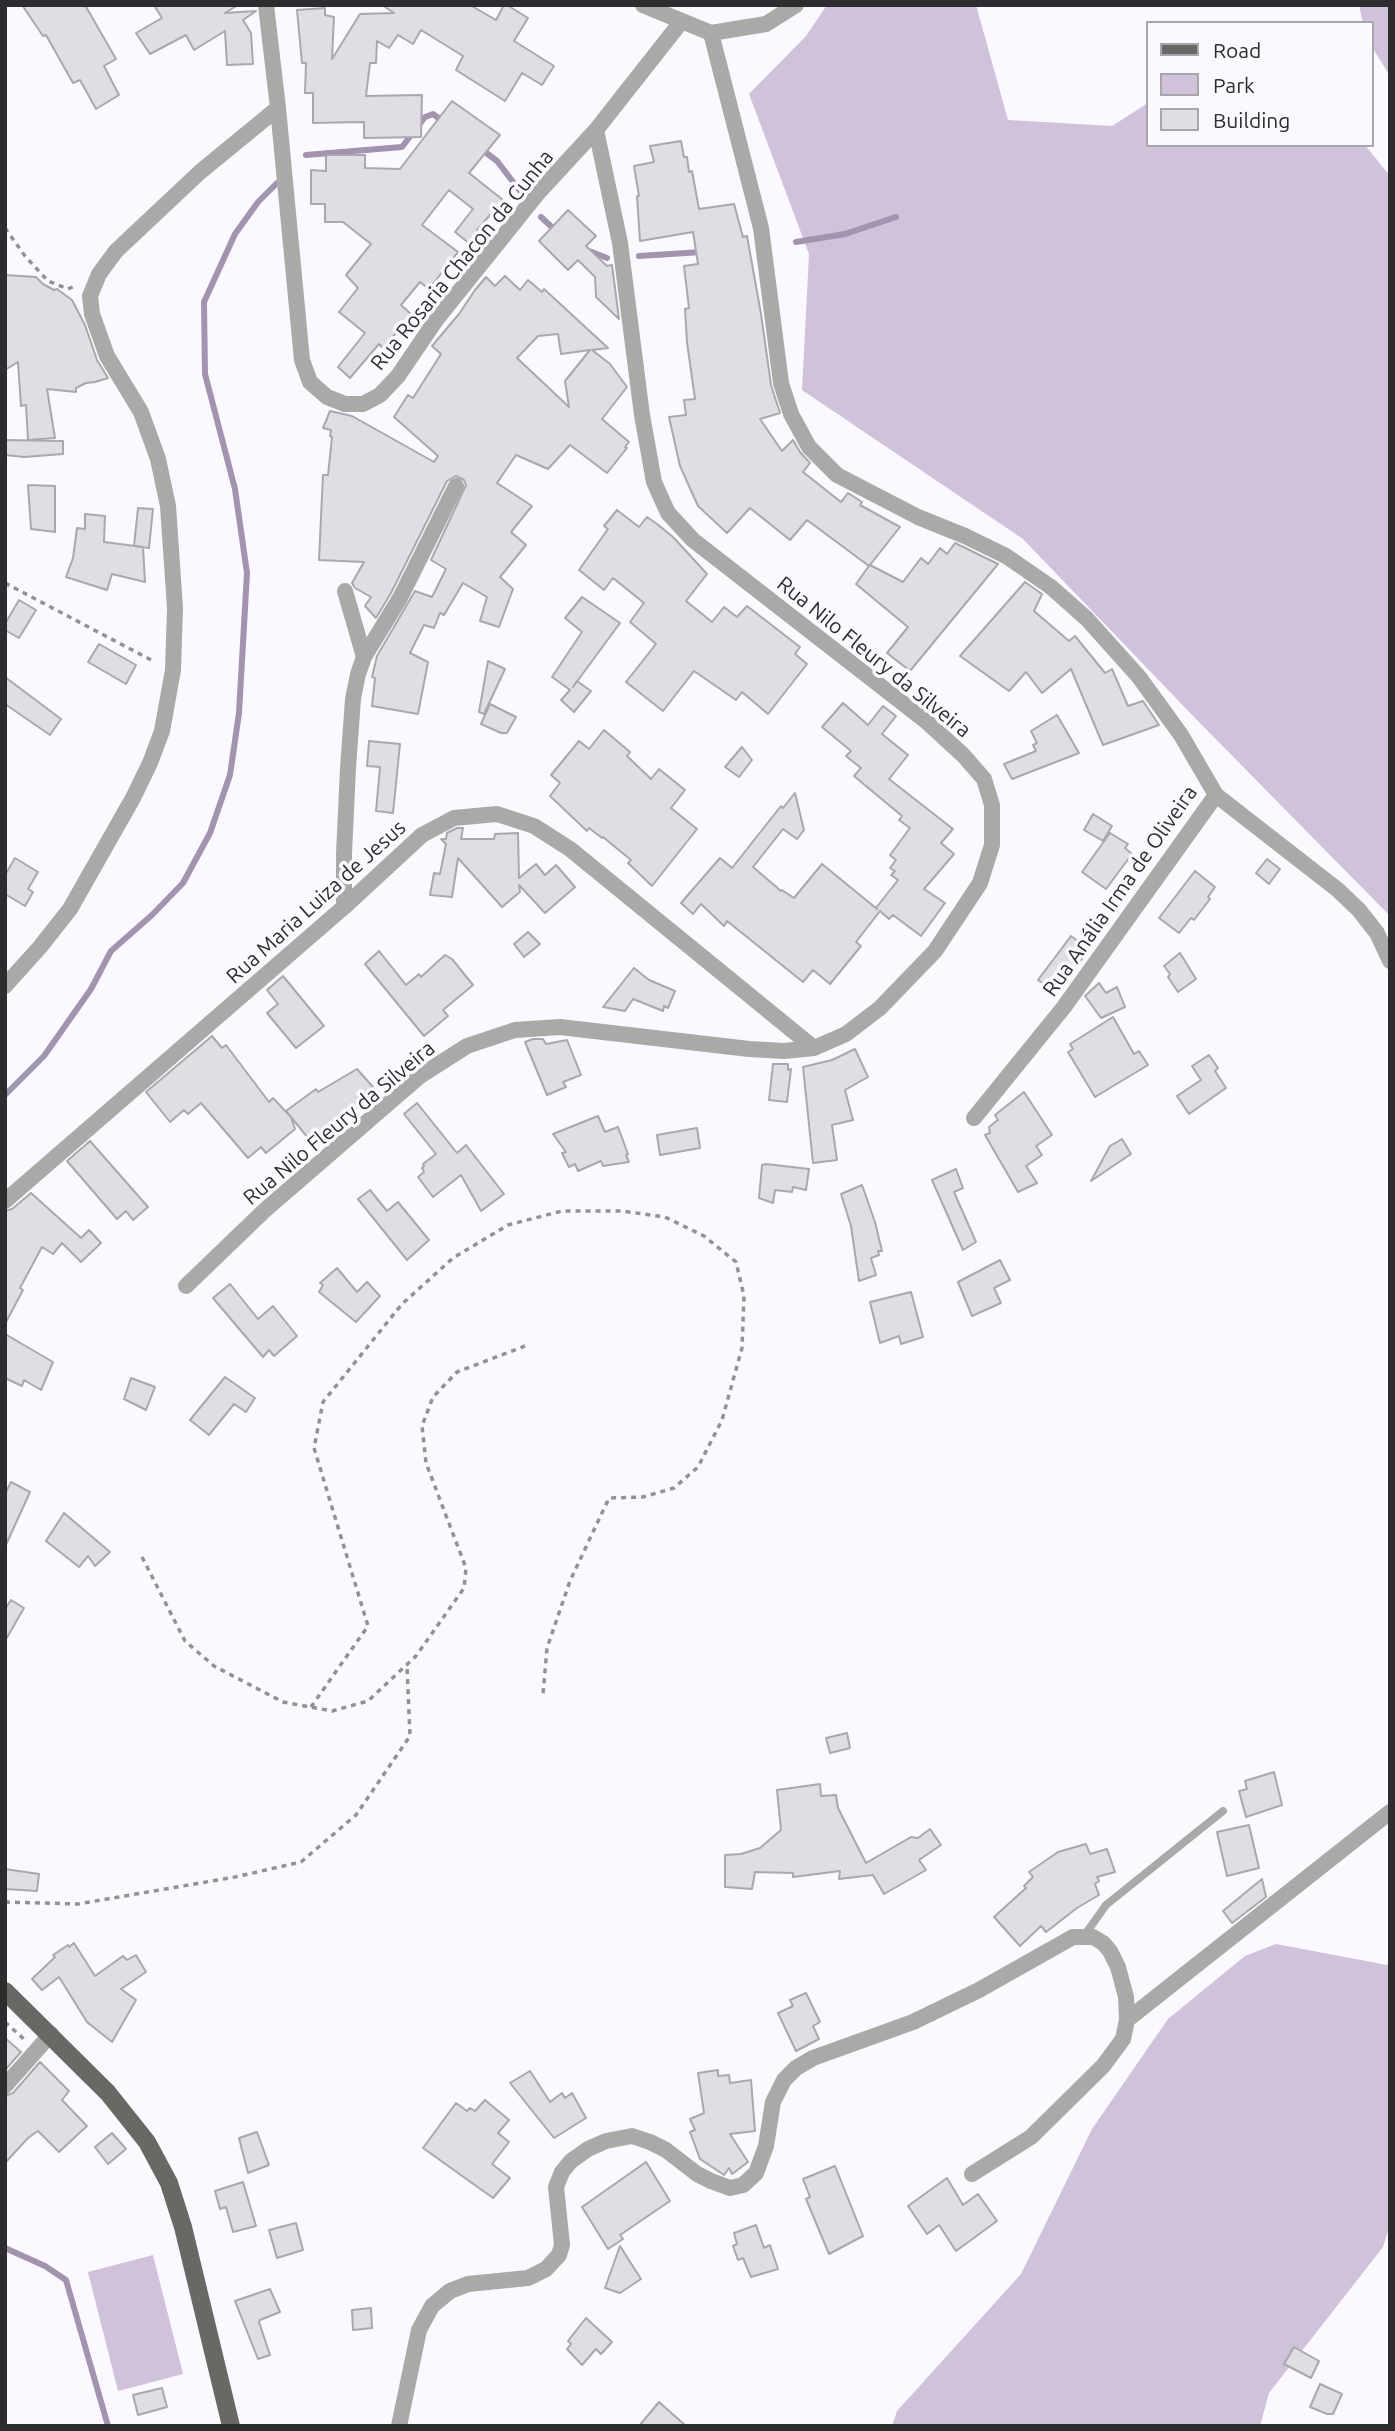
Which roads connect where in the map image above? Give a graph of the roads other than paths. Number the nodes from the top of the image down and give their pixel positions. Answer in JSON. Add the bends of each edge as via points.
{"nodes":[{"id":1,"x":266,"y":5,"type":"edge"},
{"id":2,"x":643,"y":5,"type":"edge"},
{"id":3,"x":796,"y":5,"type":"edge"},
{"id":4,"x":681,"y":22,"type":"junction"},
{"id":5,"x":711,"y":33,"type":"junction"},
{"id":6,"x":278,"y":108,"type":"junction"},
{"id":7,"x":596,"y":130,"type":"junction"},
{"id":8,"x":456,"y":486,"type":"dead end"},
{"id":9,"x":345,"y":591,"type":"dead end"},
{"id":10,"x":364,"y":657,"type":"junction"},
{"id":11,"x":1216,"y":795,"type":"junction"},
{"id":12,"x":344,"y":907,"type":"junction"},
{"id":13,"x":1390,"y":961,"type":"edge"},
{"id":14,"x":5,"y":986,"type":"edge"},
{"id":15,"x":814,"y":1048,"type":"junction"},
{"id":16,"x":974,"y":1118,"type":"dead end"},
{"id":17,"x":5,"y":1201,"type":"edge"},
{"id":18,"x":186,"y":1286,"type":"dead end"},
{"id":19,"x":1223,"y":1811,"type":"dead end"},
{"id":20,"x":1390,"y":1812,"type":"edge"},
{"id":21,"x":1084,"y":1936,"type":"junction"},
{"id":22,"x":5,"y":1991,"type":"edge"},
{"id":23,"x":1127,"y":2020,"type":"junction"},
{"id":24,"x":51,"y":2034,"type":"junction"},
{"id":25,"x":5,"y":2086,"type":"edge"},
{"id":26,"x":972,"y":2174,"type":"dead end"},
{"id":27,"x":232,"y":2426,"type":"edge"},
{"id":28,"x":399,"y":2426,"type":"edge"}],
"edges":[{"from":1,"to":6,"type":"street","name":"Rua Rosaria Chacon da Cunha"},
{"from":2,"to":4,"type":"street"},
{"from":3,"to":5,"type":"street","via":[[766,24]]},
{"from":4,"to":5,"type":"street"},
{"from":4,"to":7,"type":"street","name":"Rua Rosaria Chacon da Cunha"},
{"from":5,"to":11,"type":"street","name":"Rua Anália Irma de Oliveira","via":[[761,228],[781,383],[809,447],[838,475],[1006,556],[1051,587],[1139,677]]},
{"from":6,"to":7,"type":"street","name":"Rua Rosaria Chacon da Cunha","via":[[302,360],[310,382],[327,397],[345,404],[363,404],[380,395],[398,376],[436,320],[538,193]]},
{"from":6,"to":14,"type":"street","via":[[200,172],[116,251],[90,296],[107,356],[141,412],[158,459],[168,506],[176,608],[173,670],[162,732],[133,798],[70,909]]},
{"from":7,"to":15,"type":"street","name":"Rua Nilo Fleury da Silveira","via":[[620,243],[654,482],[668,513],[693,540],[928,722],[984,779],[992,805],[992,845],[980,883],[935,951],[880,1008],[846,1034]]},
{"from":8,"to":10,"type":"street"},
{"from":9,"to":10,"type":"street"},
{"from":10,"to":12,"type":"street","via":[[353,699]]},
{"from":11,"to":13,"type":"street","via":[[1345,897],[1377,933]]},
{"from":11,"to":16,"type":"street","name":"Rua Anália Irma de Oliveira","via":[[1064,1007]]},
{"from":12,"to":15,"type":"street","name":"Rua Maria Luiza de Jesus","via":[[422,835],[454,818],[497,814],[534,826],[570,849]]},
{"from":12,"to":17,"type":"street","name":"Rua Maria Luiza de Jesus"},
{"from":15,"to":18,"type":"street","name":"Rua Nilo Fleury da Silveira","via":[[749,1049],[560,1027],[515,1030],[467,1046],[420,1076],[265,1210]]},
{"from":19,"to":21,"type":"lane","via":[[1106,1905]]},
{"from":20,"to":23,"type":"street"},
{"from":21,"to":23,"type":"street","via":[[1093,1937],[1110,1951],[1126,1997]]},
{"from":21,"to":28,"type":"street","via":[[1054,1946],[913,2022],[796,2068],[773,2102],[766,2146],[756,2173],[743,2185],[730,2188],[711,2181],[666,2150],[632,2136],[587,2149],[562,2172],[556,2187],[562,2245],[546,2269],[528,2278],[468,2284],[432,2306],[419,2330]]},
{"from":22,"to":24,"type":"main road"},
{"from":23,"to":26,"type":"street","via":[[1117,2049],[1070,2100],[1031,2137]]},
{"from":24,"to":25,"type":"street"},
{"from":24,"to":27,"type":"main road","via":[[147,2142],[169,2183]]}]}
